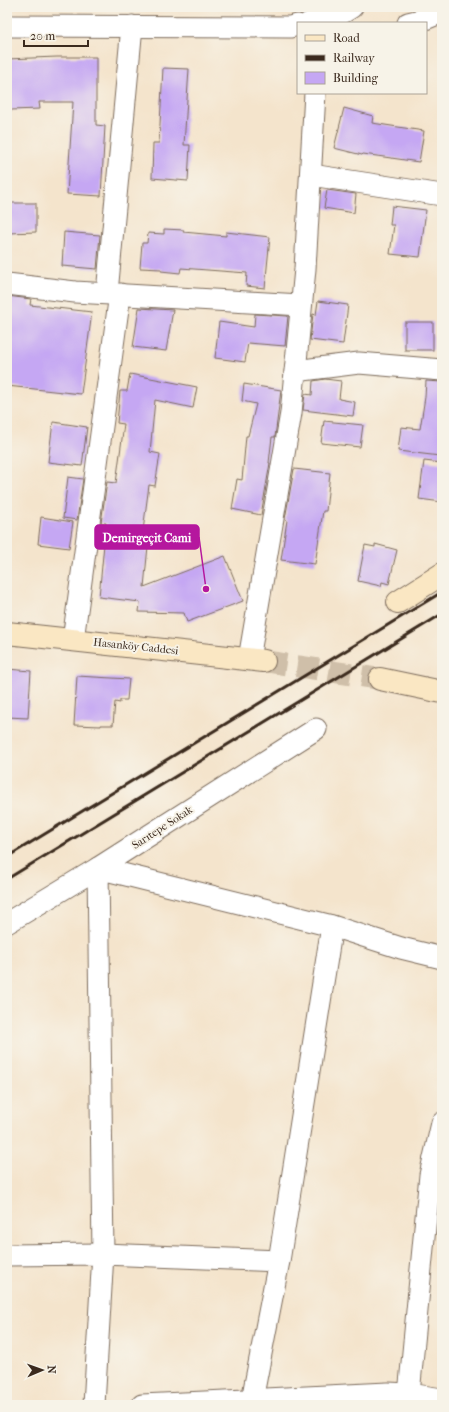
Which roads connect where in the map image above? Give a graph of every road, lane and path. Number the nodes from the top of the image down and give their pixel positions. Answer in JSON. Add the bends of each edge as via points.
{"nodes":[{"id":1,"x":352,"y":7,"type":"edge"},
{"id":2,"x":442,"y":12,"type":"edge"},
{"id":3,"x":315,"y":22,"type":"edge"},
{"id":4,"x":412,"y":22,"type":"edge"},
{"id":5,"x":7,"y":26,"type":"edge"},
{"id":6,"x":132,"y":26,"type":"junction"},
{"id":7,"x":297,"y":26,"type":"edge"},
{"id":8,"x":315,"y":94,"type":"edge"},
{"id":9,"x":311,"y":175,"type":"junction"},
{"id":10,"x":442,"y":194,"type":"edge"},
{"id":11,"x":7,"y":284,"type":"edge"},
{"id":12,"x":113,"y":294,"type":"junction"},
{"id":13,"x":301,"y":305,"type":"junction"},
{"id":14,"x":442,"y":370,"type":"edge"},
{"id":15,"x":295,"y":371,"type":"junction"},
{"id":16,"x":442,"y":574,"type":"edge"},
{"id":17,"x":398,"y":602,"type":"dead end"},
{"id":18,"x":7,"y":633,"type":"edge"},
{"id":19,"x":73,"y":640,"type":"junction"},
{"id":20,"x":257,"y":660,"type":"joint"},
{"id":21,"x":380,"y":679,"type":"tunnel mouth"},
{"id":22,"x":442,"y":692,"type":"edge"},
{"id":23,"x":316,"y":729,"type":"dead end"},
{"id":24,"x":98,"y":868,"type":"junction"},
{"id":25,"x":7,"y":923,"type":"edge"},
{"id":26,"x":332,"y":926,"type":"junction"},
{"id":27,"x":442,"y":958,"type":"edge"},
{"id":28,"x":442,"y":1123,"type":"edge"},
{"id":29,"x":436,"y":1176,"type":"edge"},
{"id":30,"x":103,"y":1254,"type":"junction"},
{"id":31,"x":7,"y":1255,"type":"edge"},
{"id":32,"x":279,"y":1261,"type":"junction"},
{"id":33,"x":442,"y":1399,"type":"edge"},
{"id":34,"x":252,"y":1400,"type":"junction"},
{"id":35,"x":409,"y":1400,"type":"edge"},
{"id":36,"x":94,"y":1405,"type":"edge"},
{"id":37,"x":142,"y":1405,"type":"edge"}],
"edges":[{"from":1,"to":3,"type":"street","via":[[336,18]]},
{"from":2,"to":4,"type":"street"},
{"from":5,"to":6,"type":"street"},
{"from":6,"to":7,"type":"street"},
{"from":6,"to":12,"type":"street"},
{"from":8,"to":9,"type":"street"},
{"from":9,"to":10,"type":"street"},
{"from":9,"to":13,"type":"street"},
{"from":11,"to":12,"type":"street"},
{"from":12,"to":13,"type":"street"},
{"from":12,"to":19,"type":"street"},
{"from":13,"to":15,"type":"street"},
{"from":14,"to":15,"type":"street","via":[[359,363]]},
{"from":15,"to":20,"type":"street"},
{"from":16,"to":17,"type":"street"},
{"from":18,"to":19,"type":"street","name":"Hasanköy Caddesi"},
{"from":19,"to":20,"type":"street","name":"Hasanköy Caddesi"},
{"from":21,"to":22,"type":"street"},
{"from":23,"to":24,"type":"street","name":"Sarıtepe Sokak"},
{"from":24,"to":25,"type":"street","name":"Sarıtepe Sokak"},
{"from":24,"to":26,"type":"street"},
{"from":24,"to":30,"type":"street"},
{"from":26,"to":27,"type":"street"},
{"from":26,"to":32,"type":"street"},
{"from":28,"to":29,"type":"street"},
{"from":29,"to":35,"type":"street"},
{"from":30,"to":31,"type":"street"},
{"from":30,"to":32,"type":"street"},
{"from":30,"to":36,"type":"street"},
{"from":32,"to":34,"type":"street"},
{"from":33,"to":35,"type":"street"},
{"from":34,"to":35,"type":"street","via":[[388,1393]]},
{"from":34,"to":37,"type":"street"}]}
